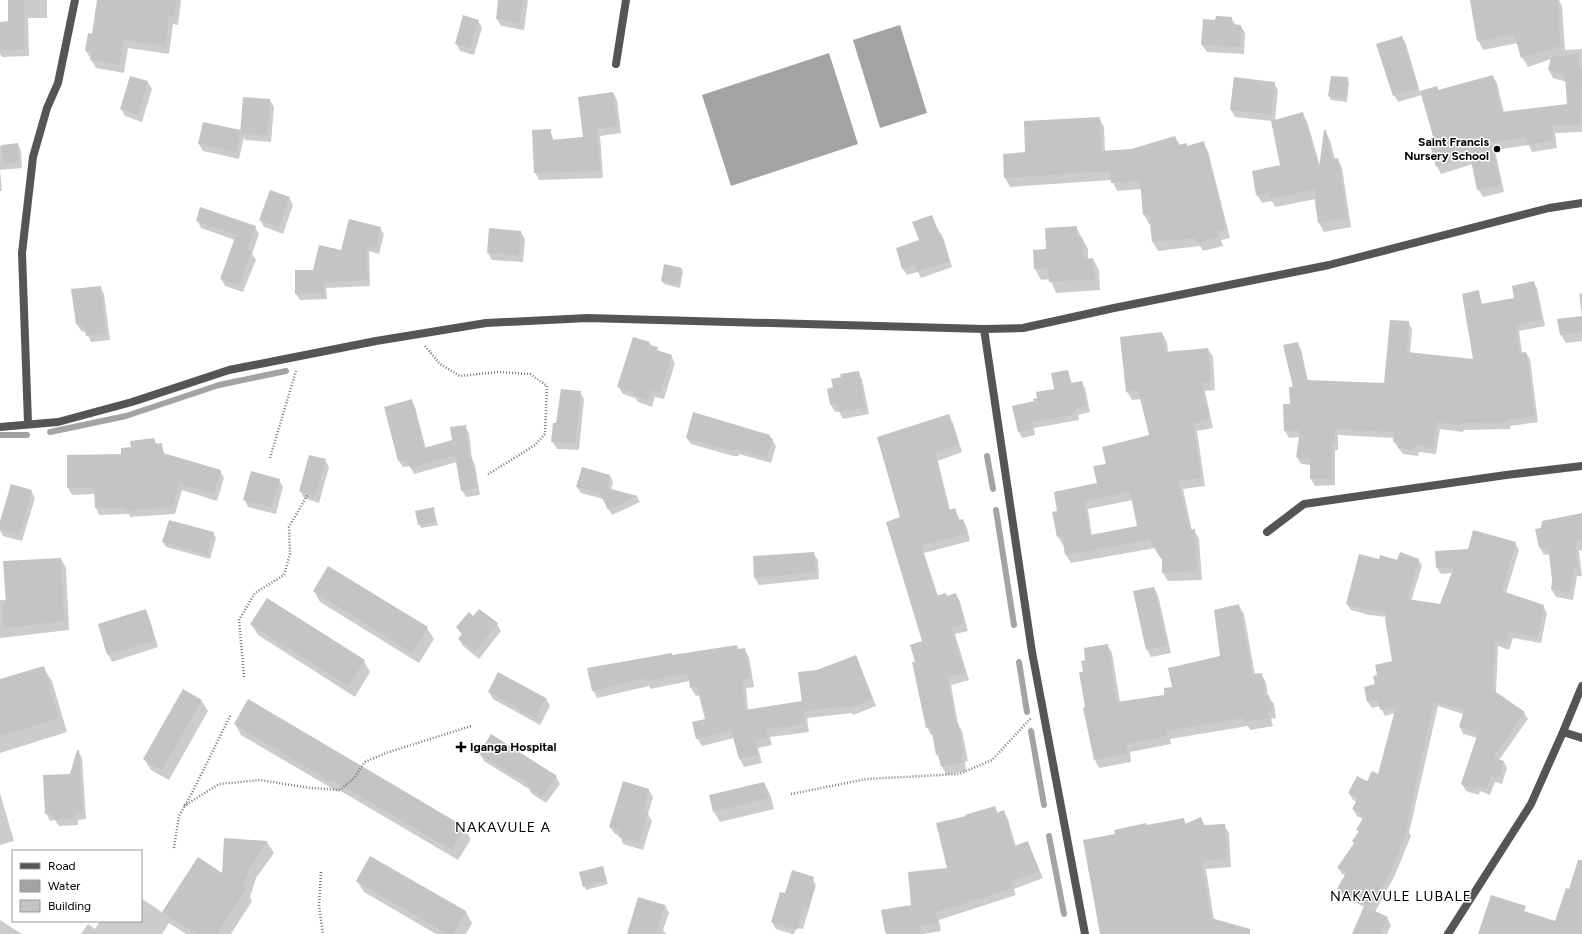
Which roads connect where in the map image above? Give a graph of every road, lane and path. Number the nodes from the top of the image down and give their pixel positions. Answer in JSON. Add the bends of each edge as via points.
{"nodes":[{"id":1,"x":75,"y":0,"type":"edge"},
{"id":2,"x":626,"y":0,"type":"edge"},
{"id":3,"x":616,"y":64,"type":"dead end"},
{"id":4,"x":1582,"y":203,"type":"edge"},
{"id":5,"x":984,"y":329,"type":"junction"},
{"id":6,"x":415,"y":335,"type":"junction"},
{"id":7,"x":301,"y":356,"type":"junction"},
{"id":8,"x":28,"y":423,"type":"junction"},
{"id":9,"x":0,"y":426,"type":"edge"},
{"id":10,"x":270,"y":458,"type":"dead end"},
{"id":11,"x":1582,"y":466,"type":"edge"},
{"id":12,"x":487,"y":475,"type":"dead end"},
{"id":13,"x":308,"y":494,"type":"dead end"},
{"id":14,"x":1268,"y":532,"type":"dead end"},
{"id":15,"x":244,"y":677,"type":"dead end"},
{"id":16,"x":1582,"y":686,"type":"edge"},
{"id":17,"x":1041,"y":705,"type":"junction"},
{"id":18,"x":231,"y":714,"type":"dead end"},
{"id":19,"x":471,"y":726,"type":"dead end"},
{"id":20,"x":1564,"y":732,"type":"junction"},
{"id":21,"x":1582,"y":738,"type":"edge"},
{"id":22,"x":792,"y":794,"type":"dead end"},
{"id":23,"x":184,"y":806,"type":"junction"},
{"id":24,"x":174,"y":848,"type":"dead end"},
{"id":25,"x":321,"y":872,"type":"dead end"},
{"id":26,"x":323,"y":934,"type":"edge"},
{"id":27,"x":1085,"y":934,"type":"edge"},
{"id":28,"x":1448,"y":934,"type":"edge"}],
"edges":[{"from":1,"to":8,"type":"street","via":[[58,83],[47,108],[33,157],[22,253]]},
{"from":2,"to":3,"type":"street"},
{"from":4,"to":5,"type":"street","via":[[1550,208],[1329,265],[1023,328]]},
{"from":5,"to":6,"type":"street","via":[[588,318],[486,323]]},
{"from":5,"to":17,"type":"street"},
{"from":6,"to":7,"type":"street"},
{"from":6,"to":12,"type":"path","via":[[440,364],[460,376],[498,372],[530,374],[547,386],[545,434],[535,445]]},
{"from":7,"to":8,"type":"street","via":[[229,370],[132,402],[58,422]]},
{"from":7,"to":10,"type":"path"},
{"from":8,"to":9,"type":"street"},
{"from":11,"to":14,"type":"street","via":[[1304,504]]},
{"from":13,"to":15,"type":"path","via":[[289,527],[290,554],[284,576],[255,593],[239,620]]},
{"from":16,"to":20,"type":"street"},
{"from":17,"to":22,"type":"path","via":[[992,760],[959,774],[866,779]]},
{"from":17,"to":27,"type":"street"},
{"from":18,"to":23,"type":"path"},
{"from":19,"to":23,"type":"path","via":[[365,762],[354,778],[340,790],[260,780],[219,784]]},
{"from":20,"to":21,"type":"street"},
{"from":20,"to":28,"type":"street","via":[[1531,804]]},
{"from":23,"to":24,"type":"path","via":[[179,816]]},
{"from":25,"to":26,"type":"path","via":[[319,906]]}]}
